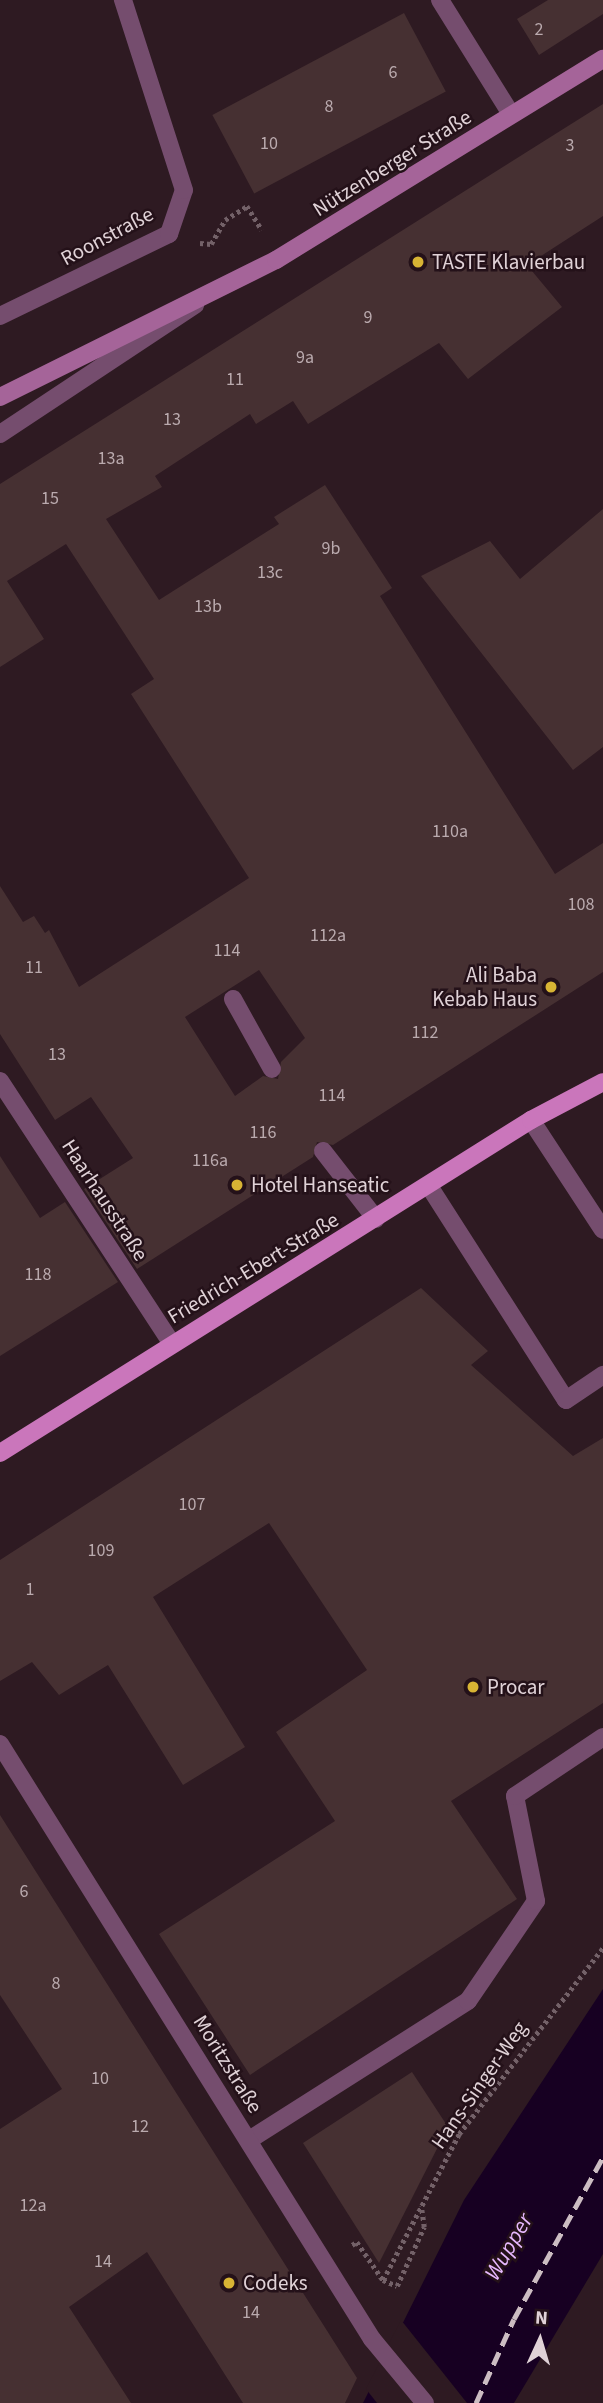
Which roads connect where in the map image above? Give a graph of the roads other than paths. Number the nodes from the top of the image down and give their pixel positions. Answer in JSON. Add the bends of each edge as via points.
{"nodes":[{"id":1,"x":123,"y":0,"type":"edge"},
{"id":2,"x":439,"y":0,"type":"edge"},
{"id":3,"x":603,"y":60,"type":"edge"},
{"id":4,"x":511,"y":114,"type":"junction"},
{"id":5,"x":202,"y":299,"type":"junction"},
{"id":6,"x":0,"y":316,"type":"edge"},
{"id":7,"x":0,"y":397,"type":"edge"},
{"id":8,"x":0,"y":434,"type":"edge"},
{"id":9,"x":233,"y":999,"type":"dead end"},
{"id":10,"x":272,"y":1069,"type":"dead end"},
{"id":11,"x":0,"y":1081,"type":"edge"},
{"id":12,"x":603,"y":1083,"type":"edge"},
{"id":13,"x":531,"y":1120,"type":"junction"},
{"id":14,"x":323,"y":1151,"type":"dead end"},
{"id":15,"x":429,"y":1186,"type":"junction"},
{"id":16,"x":376,"y":1219,"type":"junction"},
{"id":17,"x":603,"y":1230,"type":"edge"},
{"id":18,"x":172,"y":1344,"type":"junction"},
{"id":19,"x":603,"y":1375,"type":"edge"},
{"id":20,"x":0,"y":1452,"type":"edge"},
{"id":21,"x":603,"y":1737,"type":"edge"},
{"id":22,"x":0,"y":1744,"type":"edge"},
{"id":23,"x":249,"y":2140,"type":"junction"},
{"id":24,"x":425,"y":2403,"type":"edge"}],
"edges":[{"from":1,"to":6,"type":"street","name":"Roonstraße","via":[[184,190],[169,234]]},
{"from":2,"to":4,"type":"street"},
{"from":3,"to":4,"type":"street","name":"Nützenberger Straße"},
{"from":4,"to":5,"type":"street","name":"Nützenberger Straße","via":[[337,225]]},
{"from":5,"to":7,"type":"street","name":"Nützenberger Straße"},
{"from":5,"to":8,"type":"street","name":"Nützenberger Straße"},
{"from":9,"to":10,"type":"street"},
{"from":11,"to":18,"type":"street","name":"Haarhausstraße"},
{"from":12,"to":13,"type":"main road","name":"Friedrich-Ebert-Straße"},
{"from":13,"to":15,"type":"main road","name":"Friedrich-Ebert-Straße"},
{"from":13,"to":17,"type":"street"},
{"from":14,"to":16,"type":"street"},
{"from":15,"to":16,"type":"main road","name":"Friedrich-Ebert-Straße"},
{"from":15,"to":19,"type":"street","via":[[566,1400]]},
{"from":16,"to":18,"type":"main road","name":"Friedrich-Ebert-Straße"},
{"from":18,"to":20,"type":"main road","name":"Friedrich-Ebert-Straße"},
{"from":21,"to":23,"type":"street","via":[[515,1796],[536,1901],[468,2001]]},
{"from":22,"to":23,"type":"street","name":"Moritzstraße"},
{"from":23,"to":24,"type":"street","name":"Moritzstraße","via":[[372,2339]]}]}
